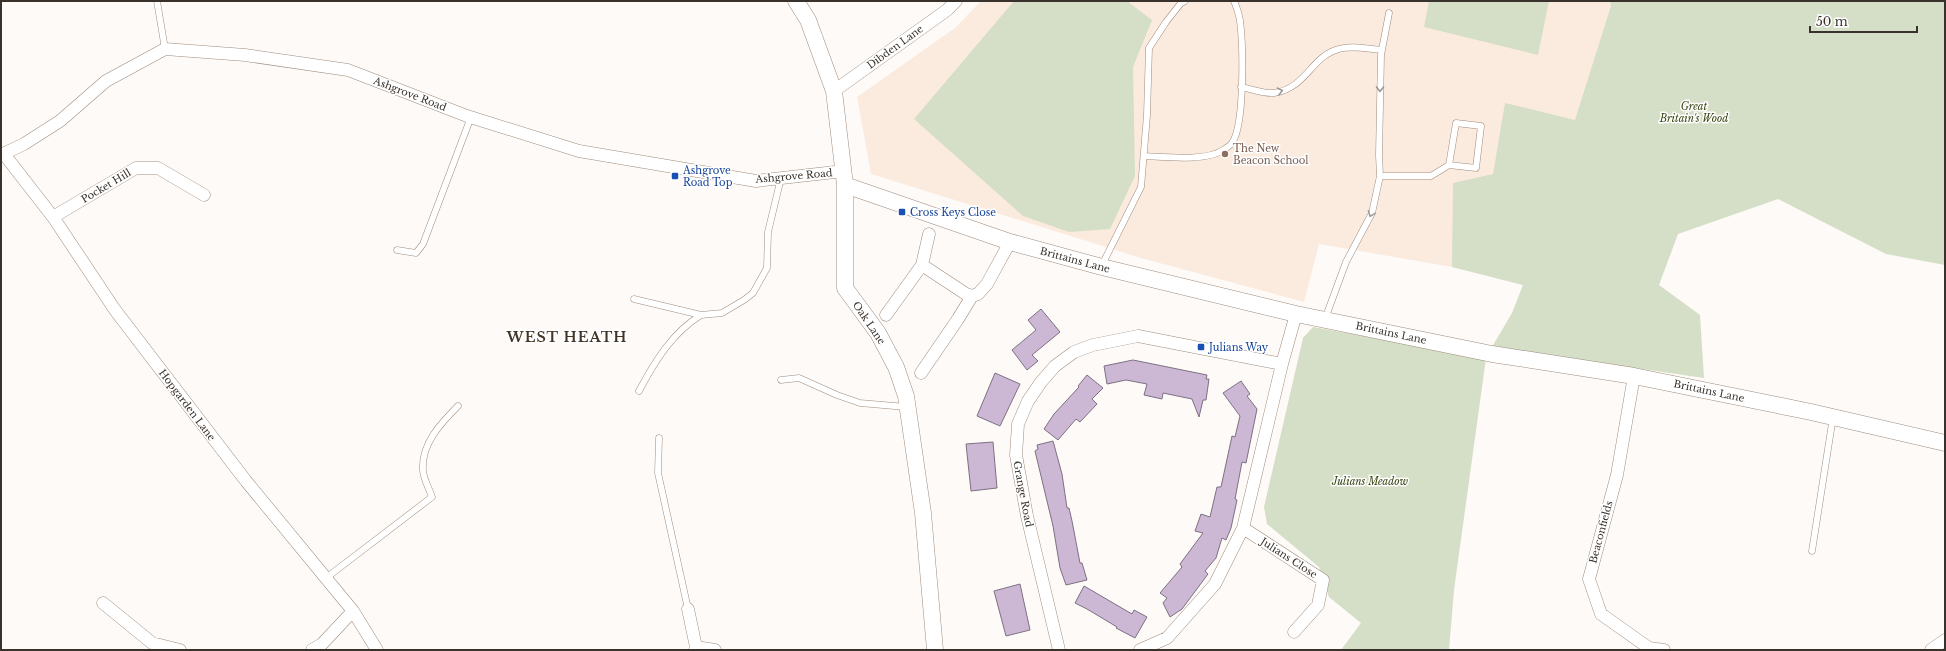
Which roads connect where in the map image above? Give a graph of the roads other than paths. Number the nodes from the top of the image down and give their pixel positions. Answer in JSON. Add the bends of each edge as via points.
{"nodes":[{"id":1,"x":157,"y":1,"type":"edge"},
{"id":2,"x":796,"y":1,"type":"edge"},
{"id":3,"x":956,"y":1,"type":"edge"},
{"id":4,"x":1185,"y":1,"type":"edge"},
{"id":5,"x":1234,"y":1,"type":"edge"},
{"id":6,"x":1388,"y":13,"type":"dead end"},
{"id":7,"x":165,"y":49,"type":"junction"},
{"id":8,"x":1382,"y":50,"type":"junction"},
{"id":9,"x":1241,"y":88,"type":"junction"},
{"id":10,"x":834,"y":91,"type":"junction"},
{"id":11,"x":471,"y":118,"type":"junction"},
{"id":12,"x":3,"y":155,"type":"edge"},
{"id":13,"x":1144,"y":156,"type":"junction"},
{"id":14,"x":1449,"y":165,"type":"junction"},
{"id":15,"x":1380,"y":176,"type":"junction"},
{"id":16,"x":781,"y":178,"type":"junction"},
{"id":17,"x":845,"y":178,"type":"junction"},
{"id":18,"x":204,"y":195,"type":"dead end"},
{"id":19,"x":53,"y":217,"type":"junction"},
{"id":20,"x":929,"y":234,"type":"dead end"},
{"id":21,"x":1010,"y":242,"type":"junction"},
{"id":22,"x":397,"y":250,"type":"dead end"},
{"id":23,"x":922,"y":265,"type":"junction"},
{"id":24,"x":1102,"y":267,"type":"junction"},
{"id":25,"x":972,"y":296,"type":"junction"},
{"id":26,"x":634,"y":299,"type":"dead end"},
{"id":27,"x":1296,"y":314,"type":"junction"},
{"id":28,"x":701,"y":315,"type":"junction"},
{"id":29,"x":886,"y":315,"type":"dead end"},
{"id":30,"x":1325,"y":320,"type":"junction"},
{"id":31,"x":1282,"y":364,"type":"junction"},
{"id":32,"x":921,"y":372,"type":"dead end"},
{"id":33,"x":1634,"y":376,"type":"junction"},
{"id":34,"x":781,"y":380,"type":"dead end"},
{"id":35,"x":639,"y":391,"type":"dead end"},
{"id":36,"x":458,"y":406,"type":"dead end"},
{"id":37,"x":908,"y":407,"type":"junction"},
{"id":38,"x":1833,"y":417,"type":"junction"},
{"id":39,"x":659,"y":438,"type":"dead end"},
{"id":40,"x":1945,"y":443,"type":"edge"},
{"id":41,"x":1244,"y":528,"type":"junction"},
{"id":42,"x":1812,"y":551,"type":"dead end"},
{"id":43,"x":326,"y":578,"type":"junction"},
{"id":44,"x":103,"y":603,"type":"dead end"},
{"id":45,"x":688,"y":609,"type":"joint"},
{"id":46,"x":353,"y":611,"type":"junction"},
{"id":47,"x":1294,"y":632,"type":"dead end"},
{"id":48,"x":1945,"y":640,"type":"edge"},
{"id":49,"x":695,"y":649,"type":"edge"},
{"id":50,"x":180,"y":650,"type":"edge"},
{"id":51,"x":312,"y":650,"type":"edge"},
{"id":52,"x":377,"y":650,"type":"edge"},
{"id":53,"x":715,"y":650,"type":"edge"},
{"id":54,"x":935,"y":650,"type":"edge"},
{"id":55,"x":1059,"y":650,"type":"edge"},
{"id":56,"x":1140,"y":650,"type":"edge"},
{"id":57,"x":1664,"y":650,"type":"edge"},
{"id":58,"x":1931,"y":650,"type":"edge"}],
"edges":[{"from":1,"to":7,"type":"lane"},
{"from":2,"to":10,"type":"street","name":"Oak Lane","via":[[808,20]]},
{"from":3,"to":10,"type":"street","name":"Dibden Lane"},
{"from":4,"to":13,"type":"lane","via":[[1166,22],[1149,48]]},
{"from":5,"to":9,"type":"lane","via":[[1240,22]]},
{"from":6,"to":8,"type":"lane"},
{"from":7,"to":11,"type":"street","name":"Ashgrove Road","via":[[245,55],[348,70]]},
{"from":7,"to":12,"type":"street","via":[[106,81],[60,121]]},
{"from":9,"to":8,"type":"lane","one_way":true,"via":[[1273,93],[1285,90],[1293,87],[1326,55],[1337,49],[1349,47]]},
{"from":8,"to":15,"type":"lane","one_way":true},
{"from":9,"to":13,"type":"lane","via":[[1239,123],[1232,143],[1224,150],[1188,158]]},
{"from":10,"to":17,"type":"street","name":"Oak Lane"},
{"from":11,"to":16,"type":"street","name":"Ashgrove Road","via":[[579,151],[756,181]]},
{"from":11,"to":22,"type":"lane","via":[[423,244],[416,253]]},
{"from":12,"to":19,"type":"street","name":"Hopgarden Lane"},
{"from":13,"to":24,"type":"lane","via":[[1141,187]]},
{"from":14,"to":14,"type":"lane","via":[[1456,123],[1481,126],[1476,168]]},
{"from":14,"to":15,"type":"lane","via":[[1431,176]]},
{"from":15,"to":30,"type":"lane","one_way":true,"via":[[1372,213],[1346,262]]},
{"from":16,"to":17,"type":"street","name":"Ashgrove Road"},
{"from":16,"to":28,"type":"lane","via":[[768,232],[767,268],[753,293],[722,313]]},
{"from":17,"to":21,"type":"street","name":"Brittains Lane"},
{"from":17,"to":37,"type":"street","name":"Oak Lane","via":[[845,288],[878,333],[896,367]]},
{"from":18,"to":19,"type":"street","name":"Pocket Hill","via":[[158,168],[136,168]]},
{"from":19,"to":43,"type":"street","name":"Hopgarden Lane","via":[[115,310],[246,481]]},
{"from":20,"to":23,"type":"street"},
{"from":21,"to":24,"type":"street","name":"Brittains Lane"},
{"from":21,"to":25,"type":"street","via":[[987,284],[978,294]]},
{"from":23,"to":25,"type":"street"},
{"from":23,"to":29,"type":"street"},
{"from":24,"to":27,"type":"street","name":"Brittains Lane"},
{"from":25,"to":32,"type":"street"},
{"from":26,"to":28,"type":"lane"},
{"from":27,"to":30,"type":"street","name":"Brittains Lane"},
{"from":27,"to":31,"type":"street"},
{"from":28,"to":35,"type":"lane","via":[[671,340]]},
{"from":30,"to":33,"type":"street","name":"Brittains Lane","via":[[1492,354]]},
{"from":31,"to":41,"type":"street"},
{"from":31,"to":55,"type":"street","name":"Grange Road","via":[[1138,336],[1093,345],[1074,352],[1055,366],[1041,382],[1028,401],[1018,424],[1016,455],[1027,516]]},
{"from":33,"to":38,"type":"street","name":"Brittains Lane"},
{"from":33,"to":57,"type":"street","name":"Beaconfields","via":[[1617,475],[1588,579],[1601,614],[1648,648]]},
{"from":34,"to":37,"type":"lane","via":[[799,378],[860,403]]},
{"from":36,"to":43,"type":"lane","via":[[437,428],[425,450],[423,470],[432,497]]},
{"from":37,"to":54,"type":"street","name":"Oak Lane","via":[[922,513]]},
{"from":38,"to":40,"type":"street","name":"Brittains Lane"},
{"from":38,"to":42,"type":"lane"},
{"from":39,"to":45,"type":"lane","via":[[658,473]]},
{"from":41,"to":47,"type":"street","name":"Julians Close","via":[[1323,580],[1318,605]]},
{"from":41,"to":56,"type":"street","via":[[1214,584],[1167,638]]},
{"from":43,"to":46,"type":"street","name":"Hopgarden Lane"},
{"from":44,"to":50,"type":"street","via":[[152,643]]},
{"from":45,"to":49,"type":"street"},
{"from":46,"to":51,"type":"street","via":[[322,644]]},
{"from":46,"to":52,"type":"street","name":"Hopgarden Lane"},
{"from":48,"to":58,"type":"street"},
{"from":49,"to":53,"type":"street"}]}
